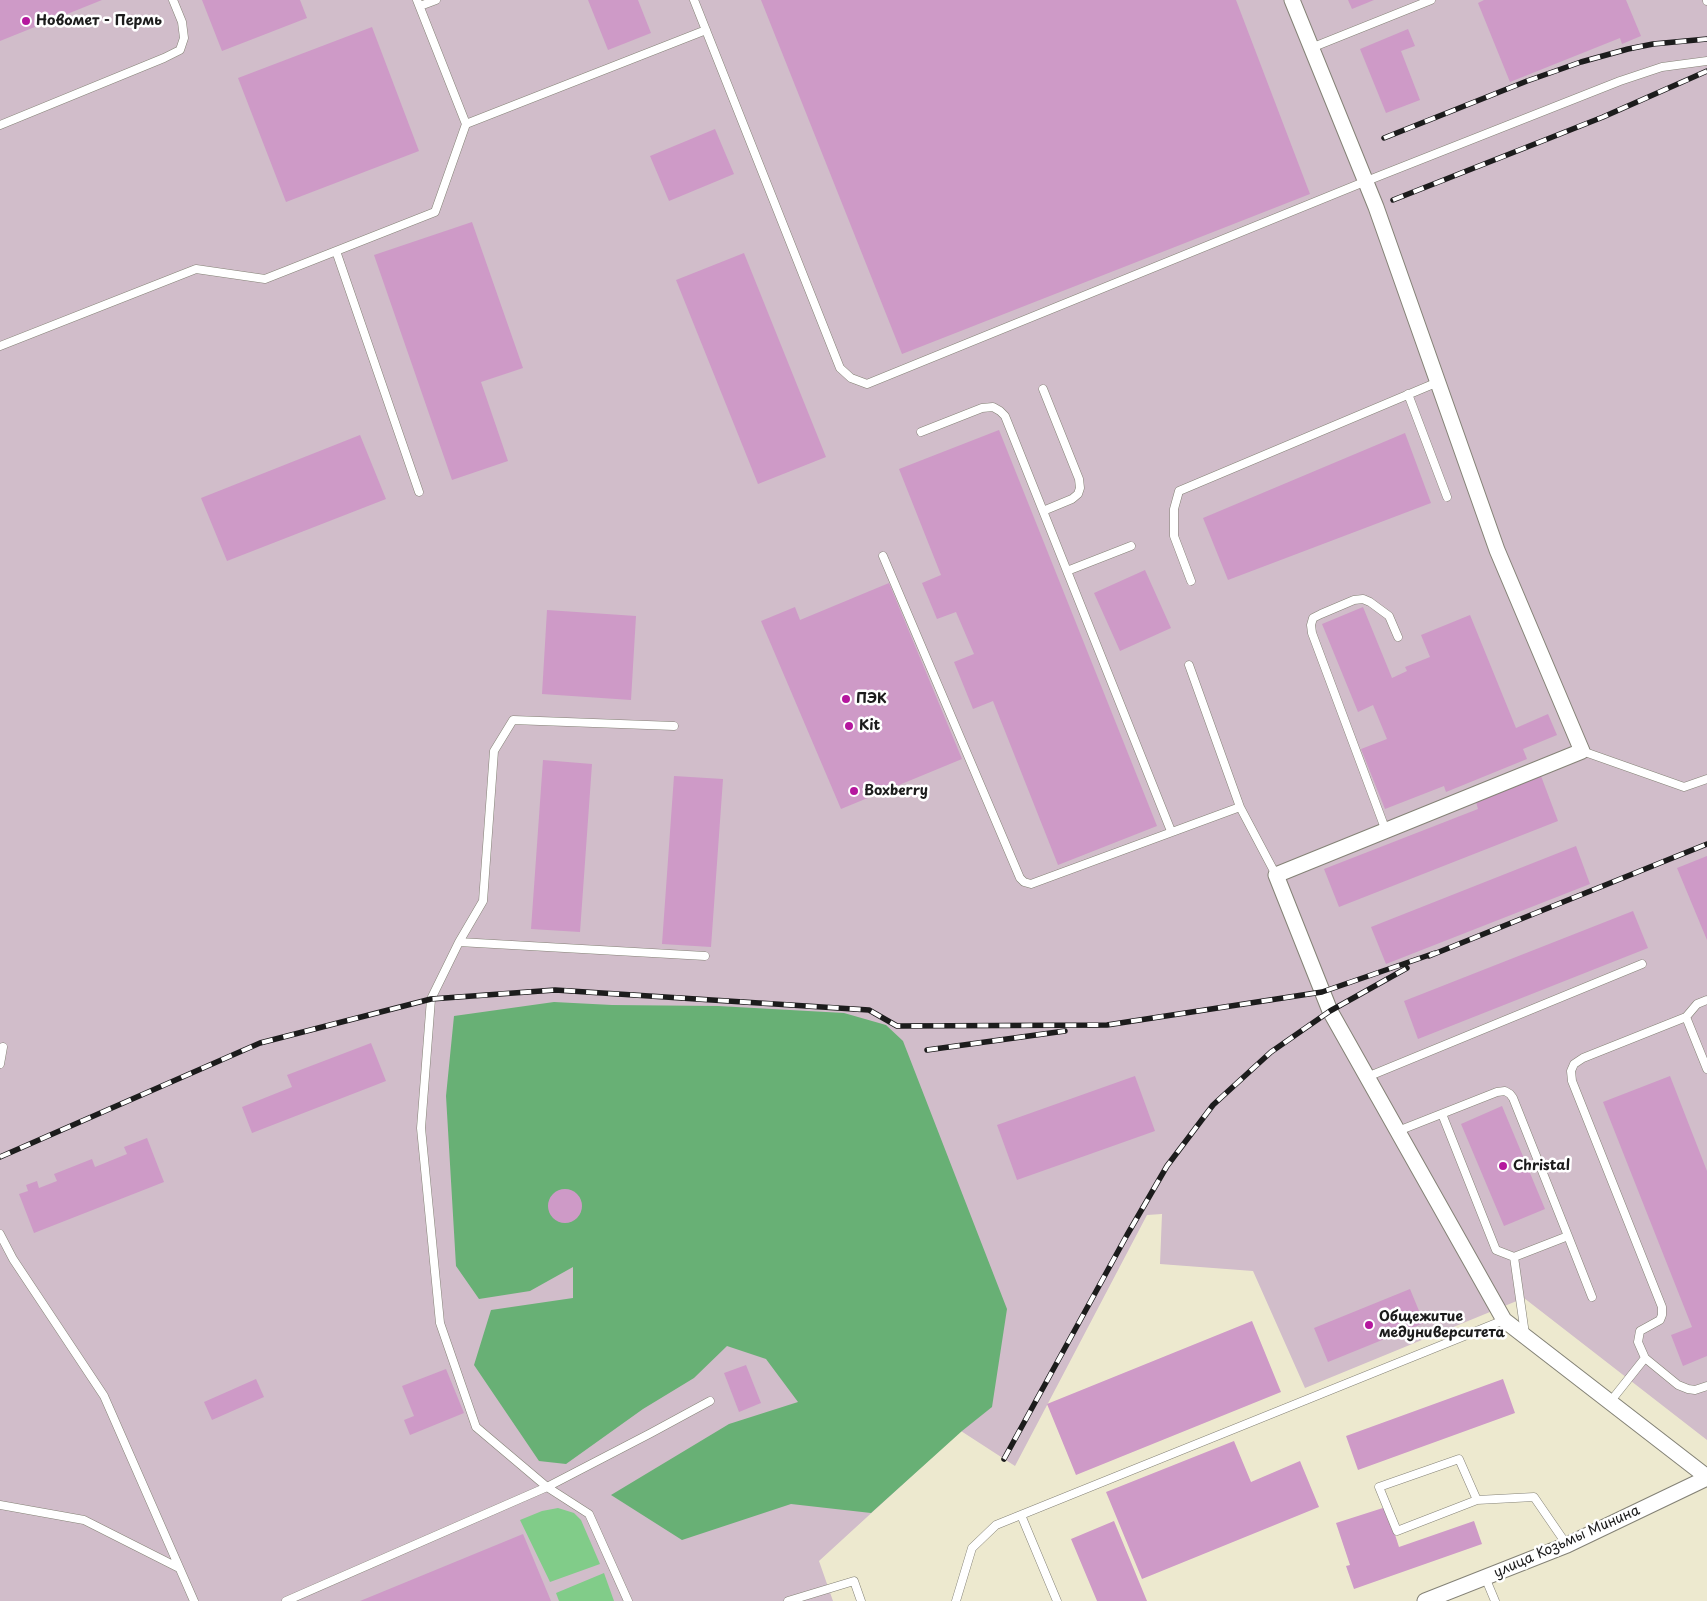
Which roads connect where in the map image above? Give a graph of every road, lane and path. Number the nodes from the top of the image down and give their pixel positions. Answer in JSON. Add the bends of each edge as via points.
{"nodes":[{"id":1,"x":173,"y":0,"type":"edge"},
{"id":2,"x":436,"y":0,"type":"edge"},
{"id":3,"x":694,"y":0,"type":"edge"},
{"id":4,"x":1292,"y":0,"type":"edge"},
{"id":5,"x":1431,"y":0,"type":"edge"},
{"id":6,"x":419,"y":3,"type":"edge"},
{"id":7,"x":706,"y":30,"type":"junction"},
{"id":8,"x":1311,"y":48,"type":"junction"},
{"id":9,"x":1707,"y":61,"type":"edge"},
{"id":10,"x":466,"y":124,"type":"junction"},
{"id":11,"x":0,"y":125,"type":"edge"},
{"id":12,"x":1364,"y":182,"type":"junction"},
{"id":13,"x":336,"y":251,"type":"junction"},
{"id":14,"x":0,"y":346,"type":"edge"},
{"id":15,"x":1438,"y":382,"type":"junction"},
{"id":16,"x":1043,"y":389,"type":"dead end"},
{"id":17,"x":1408,"y":394,"type":"junction"},
{"id":18,"x":921,"y":432,"type":"dead end"},
{"id":19,"x":419,"y":492,"type":"dead end"},
{"id":20,"x":1447,"y":497,"type":"dead end"},
{"id":21,"x":1043,"y":511,"type":"junction"},
{"id":22,"x":1130,"y":546,"type":"dead end"},
{"id":23,"x":883,"y":556,"type":"dead end"},
{"id":24,"x":1067,"y":571,"type":"junction"},
{"id":25,"x":1191,"y":581,"type":"dead end"},
{"id":26,"x":1398,"y":637,"type":"dead end"},
{"id":27,"x":1189,"y":665,"type":"dead end"},
{"id":28,"x":674,"y":726,"type":"dead end"},
{"id":29,"x":1582,"y":751,"type":"junction"},
{"id":30,"x":1707,"y":779,"type":"edge"},
{"id":31,"x":1240,"y":807,"type":"junction"},
{"id":32,"x":1386,"y":830,"type":"junction"},
{"id":33,"x":1171,"y":831,"type":"junction"},
{"id":34,"x":1276,"y":875,"type":"junction"},
{"id":35,"x":459,"y":942,"type":"junction"},
{"id":36,"x":705,"y":956,"type":"dead end"},
{"id":37,"x":1642,"y":964,"type":"dead end"},
{"id":38,"x":1707,"y":1000,"type":"edge"},
{"id":39,"x":1686,"y":1017,"type":"junction"},
{"id":40,"x":3,"y":1047,"type":"dead end"},
{"id":41,"x":0,"y":1064,"type":"edge"},
{"id":42,"x":1707,"y":1069,"type":"edge"},
{"id":43,"x":1367,"y":1077,"type":"junction"},
{"id":44,"x":1442,"y":1114,"type":"junction"},
{"id":45,"x":1398,"y":1131,"type":"junction"},
{"id":46,"x":0,"y":1234,"type":"edge"},
{"id":47,"x":1568,"y":1236,"type":"junction"},
{"id":48,"x":1514,"y":1257,"type":"junction"},
{"id":49,"x":1592,"y":1297,"type":"dead end"},
{"id":50,"x":1504,"y":1320,"type":"junction"},
{"id":51,"x":1525,"y":1336,"type":"junction"},
{"id":52,"x":1645,"y":1358,"type":"junction"},
{"id":53,"x":1707,"y":1386,"type":"edge"},
{"id":54,"x":710,"y":1401,"type":"dead end"},
{"id":55,"x":1610,"y":1402,"type":"junction"},
{"id":56,"x":1707,"y":1477,"type":"edge"},
{"id":57,"x":546,"y":1487,"type":"junction"},
{"id":58,"x":1477,"y":1500,"type":"junction"},
{"id":59,"x":0,"y":1505,"type":"edge"},
{"id":60,"x":1021,"y":1515,"type":"junction"},
{"id":61,"x":1567,"y":1545,"type":"junction"},
{"id":62,"x":179,"y":1568,"type":"junction"},
{"id":63,"x":1485,"y":1577,"type":"junction"},
{"id":64,"x":194,"y":1601,"type":"edge"},
{"id":65,"x":286,"y":1601,"type":"edge"},
{"id":66,"x":628,"y":1601,"type":"edge"},
{"id":67,"x":788,"y":1601,"type":"edge"},
{"id":68,"x":861,"y":1601,"type":"edge"},
{"id":69,"x":956,"y":1601,"type":"edge"},
{"id":70,"x":1056,"y":1601,"type":"edge"},
{"id":71,"x":1425,"y":1601,"type":"edge"},
{"id":72,"x":1495,"y":1601,"type":"edge"}],
"edges":[{"from":1,"to":11,"type":"lane","via":[[182,22],[184,38],[180,50]]},
{"from":2,"to":6,"type":"lane"},
{"from":3,"to":7,"type":"lane"},
{"from":4,"to":8,"type":"street"},
{"from":5,"to":8,"type":"lane"},
{"from":6,"to":10,"type":"lane"},
{"from":7,"to":10,"type":"lane"},
{"from":7,"to":12,"type":"lane","via":[[840,368],[851,378],[867,384]]},
{"from":8,"to":12,"type":"street"},
{"from":9,"to":12,"type":"lane","via":[[1662,67],[1620,81]]},
{"from":10,"to":13,"type":"lane","via":[[435,212]]},
{"from":12,"to":15,"type":"street","via":[[1376,207]]},
{"from":13,"to":14,"type":"lane","via":[[265,279],[196,269]]},
{"from":13,"to":19,"type":"lane"},
{"from":15,"to":17,"type":"lane"},
{"from":15,"to":29,"type":"street","via":[[1497,550]]},
{"from":16,"to":21,"type":"lane","via":[[1080,488],[1072,499]]},
{"from":17,"to":20,"type":"lane"},
{"from":17,"to":25,"type":"lane","via":[[1178,491],[1174,536]]},
{"from":18,"to":21,"type":"lane","via":[[982,408],[993,407],[1000,411],[1005,416]]},
{"from":21,"to":24,"type":"lane"},
{"from":22,"to":24,"type":"lane"},
{"from":23,"to":33,"type":"lane","via":[[1024,882],[1031,884]]},
{"from":24,"to":33,"type":"lane"},
{"from":26,"to":32,"type":"lane","via":[[1389,616],[1363,599],[1313,618],[1311,625]]},
{"from":27,"to":31,"type":"lane"},
{"from":28,"to":35,"type":"lane","via":[[513,720],[494,751],[483,901]]},
{"from":29,"to":30,"type":"lane","via":[[1684,788]]},
{"from":29,"to":32,"type":"street"},
{"from":31,"to":33,"type":"lane"},
{"from":31,"to":34,"type":"lane"},
{"from":32,"to":34,"type":"street"},
{"from":34,"to":43,"type":"street","via":[[1330,1011]]},
{"from":35,"to":36,"type":"lane"},
{"from":35,"to":57,"type":"lane","via":[[431,999],[421,1128],[440,1323],[476,1427]]},
{"from":37,"to":43,"type":"lane"},
{"from":38,"to":39,"type":"lane","via":[[1697,1004]]},
{"from":39,"to":42,"type":"lane"},
{"from":39,"to":52,"type":"lane","via":[[1583,1058],[1574,1064],[1571,1071],[1572,1081],[1662,1307],[1660,1320],[1640,1331],[1638,1342]]},
{"from":40,"to":41,"type":"lane"},
{"from":43,"to":45,"type":"street"},
{"from":44,"to":45,"type":"lane"},
{"from":44,"to":47,"type":"lane","via":[[1497,1092],[1510,1094]]},
{"from":44,"to":48,"type":"lane","via":[[1496,1250]]},
{"from":45,"to":50,"type":"street"},
{"from":46,"to":62,"type":"lane","via":[[13,1259],[104,1396]]},
{"from":47,"to":48,"type":"lane"},
{"from":47,"to":49,"type":"lane"},
{"from":48,"to":51,"type":"lane"},
{"from":50,"to":51,"type":"street"},
{"from":50,"to":60,"type":"lane"},
{"from":51,"to":55,"type":"street"},
{"from":52,"to":53,"type":"lane","via":[[1678,1385],[1695,1390]]},
{"from":52,"to":55,"type":"lane"},
{"from":54,"to":57,"type":"lane"},
{"from":55,"to":56,"type":"street"},
{"from":56,"to":61,"type":"street","name":"улица Козьмы Минина"},
{"from":57,"to":65,"type":"lane"},
{"from":57,"to":66,"type":"lane","via":[[589,1514]]},
{"from":58,"to":58,"type":"lane","via":[[1459,1459],[1379,1487],[1397,1531]]},
{"from":58,"to":61,"type":"lane","via":[[1534,1497]]},
{"from":59,"to":62,"type":"lane","via":[[84,1520]]},
{"from":60,"to":69,"type":"lane","via":[[996,1525],[972,1548]]},
{"from":60,"to":70,"type":"lane"},
{"from":61,"to":63,"type":"street","name":"улица Козьмы Минина"},
{"from":62,"to":64,"type":"lane"},
{"from":63,"to":71,"type":"street","name":"улица Козьмы Минина"},
{"from":63,"to":72,"type":"lane"},
{"from":67,"to":68,"type":"lane","via":[[854,1581]]}]}
